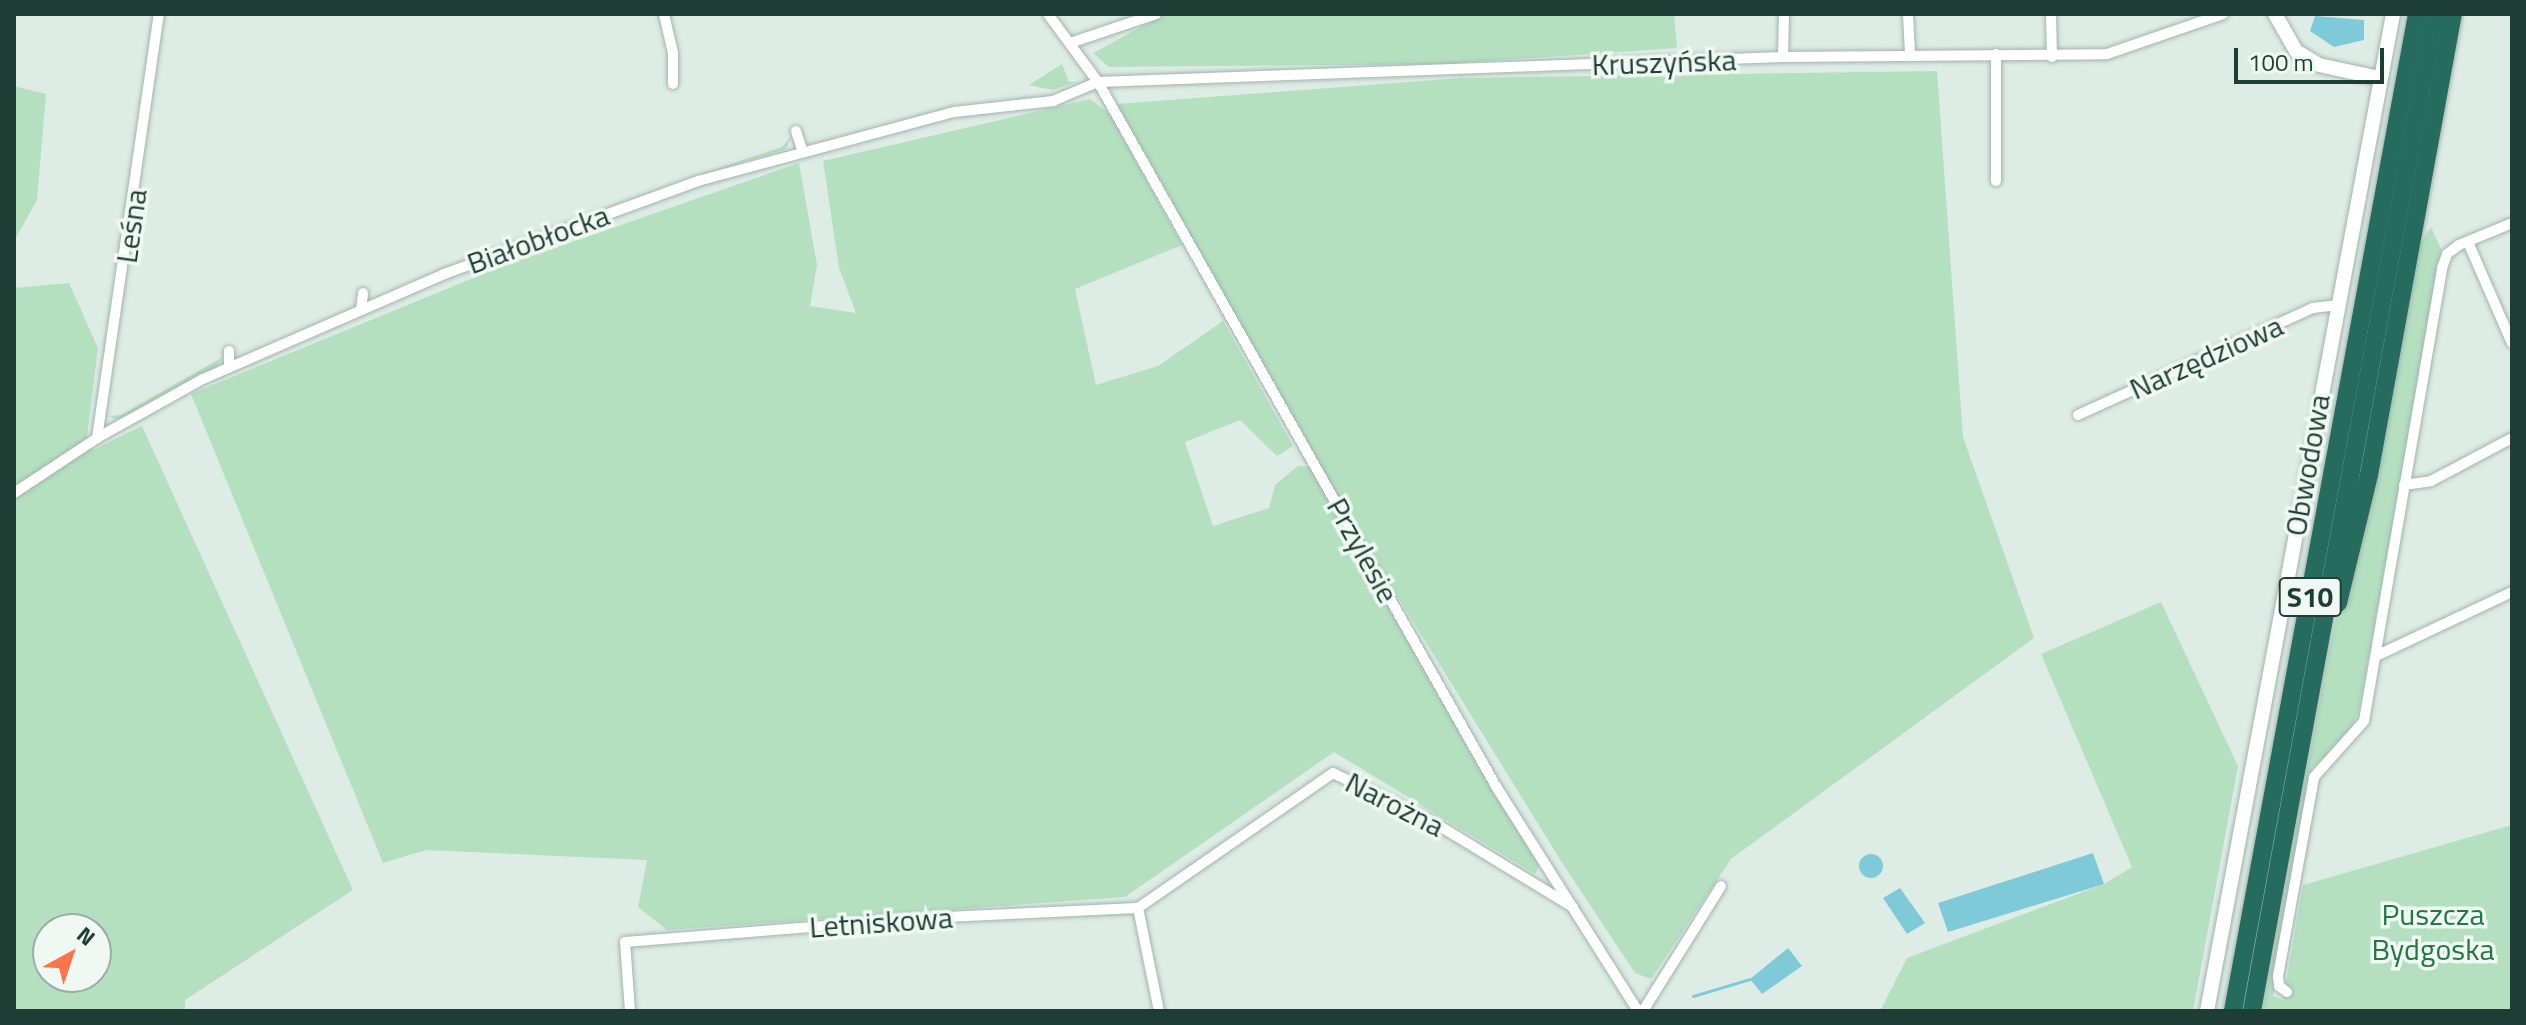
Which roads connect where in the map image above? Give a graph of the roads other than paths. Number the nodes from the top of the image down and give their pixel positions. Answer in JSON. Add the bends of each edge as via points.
{"nodes":[{"id":1,"x":159,"y":14,"type":"edge"},
{"id":2,"x":664,"y":14,"type":"edge"},
{"id":3,"x":1048,"y":14,"type":"edge"},
{"id":4,"x":1156,"y":14,"type":"edge"},
{"id":5,"x":1784,"y":14,"type":"edge"},
{"id":6,"x":1908,"y":14,"type":"edge"},
{"id":7,"x":2051,"y":14,"type":"edge"},
{"id":8,"x":2223,"y":14,"type":"edge"},
{"id":9,"x":2275,"y":14,"type":"edge"},
{"id":10,"x":2393,"y":14,"type":"edge"},
{"id":11,"x":2417,"y":14,"type":"edge"},
{"id":12,"x":2435,"y":14,"type":"edge"},
{"id":13,"x":2453,"y":14,"type":"edge"},
{"id":14,"x":1070,"y":43,"type":"junction"},
{"id":15,"x":1910,"y":54,"type":"junction"},
{"id":16,"x":1996,"y":54,"type":"junction"},
{"id":17,"x":1783,"y":57,"type":"junction"},
{"id":18,"x":2052,"y":57,"type":"junction"},
{"id":19,"x":2379,"y":78,"type":"junction"},
{"id":20,"x":1098,"y":82,"type":"junction"},
{"id":21,"x":673,"y":84,"type":"dead end"},
{"id":22,"x":796,"y":131,"type":"dead end"},
{"id":23,"x":802,"y":149,"type":"junction"},
{"id":24,"x":1996,"y":181,"type":"dead end"},
{"id":25,"x":2512,"y":223,"type":"edge"},
{"id":26,"x":513,"y":232,"type":"dead end"},
{"id":27,"x":2468,"y":242,"type":"junction"},
{"id":28,"x":519,"y":246,"type":"junction"},
{"id":29,"x":363,"y":293,"type":"dead end"},
{"id":30,"x":2336,"y":305,"type":"junction"},
{"id":31,"x":361,"y":310,"type":"junction"},
{"id":32,"x":2512,"y":343,"type":"edge"},
{"id":33,"x":229,"y":351,"type":"dead end"},
{"id":34,"x":229,"y":366,"type":"junction"},
{"id":35,"x":2078,"y":415,"type":"dead end"},
{"id":36,"x":97,"y":438,"type":"junction"},
{"id":37,"x":2512,"y":438,"type":"edge"},
{"id":38,"x":2404,"y":485,"type":"junction"},
{"id":39,"x":14,"y":493,"type":"edge"},
{"id":40,"x":2512,"y":592,"type":"edge"},
{"id":41,"x":2376,"y":656,"type":"junction"},
{"id":42,"x":2315,"y":670,"type":"junction"},
{"id":43,"x":1721,"y":886,"type":"dead end"},
{"id":44,"x":1138,"y":908,"type":"junction"},
{"id":45,"x":1578,"y":910,"type":"junction"},
{"id":46,"x":2287,"y":992,"type":"dead end"},
{"id":47,"x":630,"y":1011,"type":"edge"},
{"id":48,"x":1159,"y":1011,"type":"edge"},
{"id":49,"x":1640,"y":1011,"type":"edge"},
{"id":50,"x":2207,"y":1011,"type":"edge"},
{"id":51,"x":2233,"y":1011,"type":"edge"},
{"id":52,"x":2252,"y":1011,"type":"edge"}],
"edges":[{"from":1,"to":36,"type":"street","name":"Leśna"},
{"from":2,"to":21,"type":"street","via":[[673,52]]},
{"from":3,"to":14,"type":"street","name":"Przylesie"},
{"from":4,"to":14,"type":"street"},
{"from":5,"to":17,"type":"street"},
{"from":6,"to":15,"type":"street"},
{"from":7,"to":18,"type":"street"},
{"from":8,"to":18,"type":"street","name":"Kruszyńska","via":[[2107,54]]},
{"from":9,"to":19,"type":"street","via":[[2296,51],[2319,65]]},
{"from":10,"to":19,"type":"street","name":"Obwodowa"},
{"from":11,"to":51,"type":"highway","number":"S10"},
{"from":12,"to":42,"type":"highway","number":"S10"},
{"from":13,"to":42,"type":"highway","via":[[2367,485]]},
{"from":14,"to":20,"type":"street","name":"Przylesie"},
{"from":15,"to":16,"type":"street","name":"Kruszyńska"},
{"from":15,"to":17,"type":"street","name":"Kruszyńska"},
{"from":16,"to":18,"type":"street","name":"Kruszyńska"},
{"from":16,"to":24,"type":"street"},
{"from":17,"to":20,"type":"street","name":"Kruszyńska"},
{"from":19,"to":30,"type":"street","name":"Obwodowa"},
{"from":20,"to":23,"type":"street","name":"Białobłocka","via":[[1053,101],[984,107]]},
{"from":20,"to":45,"type":"street","name":"Przylesie","via":[[1497,788]]},
{"from":22,"to":23,"type":"street"},
{"from":23,"to":28,"type":"street","name":"Białobłocka"},
{"from":25,"to":27,"type":"street"},
{"from":26,"to":28,"type":"street"},
{"from":27,"to":32,"type":"street"},
{"from":27,"to":38,"type":"street","via":[[2447,254],[2442,268]]},
{"from":28,"to":31,"type":"street","name":"Białobłocka"},
{"from":29,"to":31,"type":"street"},
{"from":30,"to":35,"type":"street","name":"Narzędziowa","via":[[2313,308]]},
{"from":30,"to":50,"type":"street","name":"Obwodowa"},
{"from":31,"to":34,"type":"street","name":"Białobłocka"},
{"from":33,"to":34,"type":"street"},
{"from":34,"to":36,"type":"street","name":"Białobłocka"},
{"from":36,"to":39,"type":"street","name":"Białobłocka"},
{"from":37,"to":38,"type":"street","via":[[2431,481]]},
{"from":38,"to":41,"type":"street"},
{"from":40,"to":41,"type":"street"},
{"from":41,"to":46,"type":"street","via":[[2364,721],[2314,777],[2278,976],[2279,986]]},
{"from":42,"to":52,"type":"highway","number":"S10"},
{"from":43,"to":49,"type":"street"},
{"from":44,"to":45,"type":"street","name":"Narożna","via":[[1333,773],[1433,822]]},
{"from":44,"to":47,"type":"street","name":"Letniskowa","via":[[925,918],[625,942]]},
{"from":44,"to":48,"type":"street"},
{"from":45,"to":49,"type":"street","name":"Przylesie"}]}
